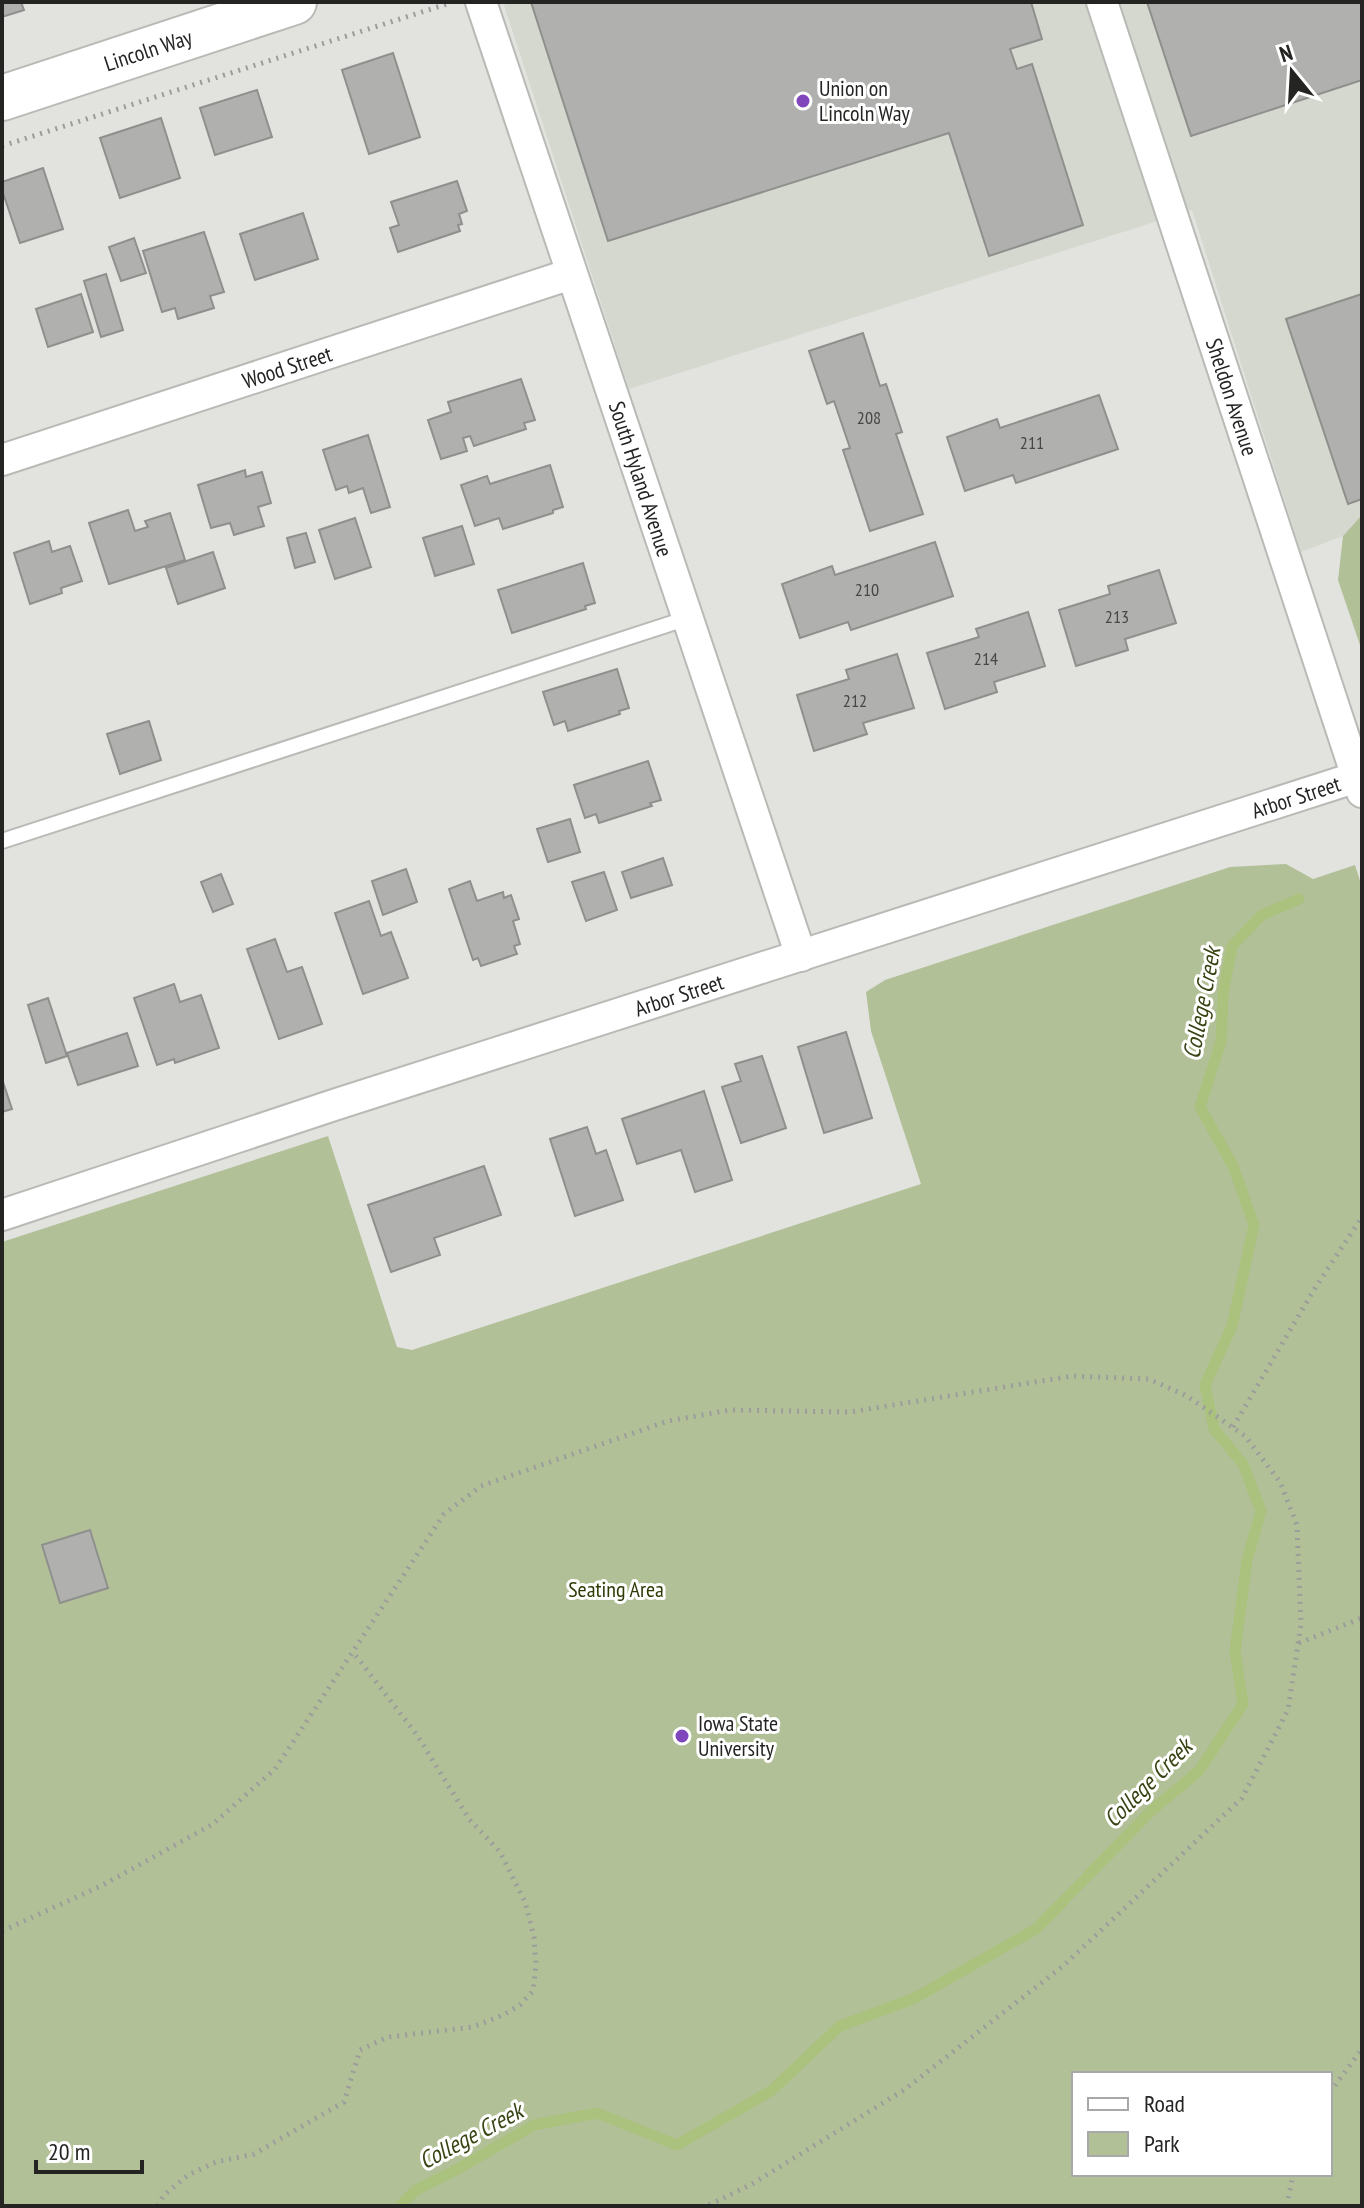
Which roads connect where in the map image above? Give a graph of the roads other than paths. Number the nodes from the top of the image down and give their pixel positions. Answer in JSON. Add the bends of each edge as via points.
{"nodes":[{"id":1,"x":294,"y":2,"type":"edge"},
{"id":2,"x":481,"y":2,"type":"edge"},
{"id":3,"x":1102,"y":2,"type":"edge"},
{"id":4,"x":2,"y":98,"type":"edge"},
{"id":5,"x":571,"y":274,"type":"junction"},
{"id":6,"x":2,"y":460,"type":"edge"},
{"id":7,"x":688,"y":618,"type":"junction"},
{"id":8,"x":1360,"y":785,"type":"edge"},
{"id":9,"x":2,"y":841,"type":"edge"},
{"id":10,"x":801,"y":956,"type":"junction"},
{"id":11,"x":2,"y":1215,"type":"edge"}],
"edges":[{"from":1,"to":4,"type":"main road","name":"Lincoln Way"},
{"from":2,"to":5,"type":"street","name":"South Hyland Avenue"},
{"from":3,"to":8,"type":"street","name":"Sheldon Avenue"},
{"from":5,"to":6,"type":"street","name":"Wood Street"},
{"from":5,"to":7,"type":"street","name":"South Hyland Avenue"},
{"from":7,"to":9,"type":"lane"},
{"from":7,"to":10,"type":"street","name":"South Hyland Avenue"},
{"from":8,"to":10,"type":"street","name":"Arbor Street"},
{"from":10,"to":11,"type":"street","name":"Arbor Street"}]}
